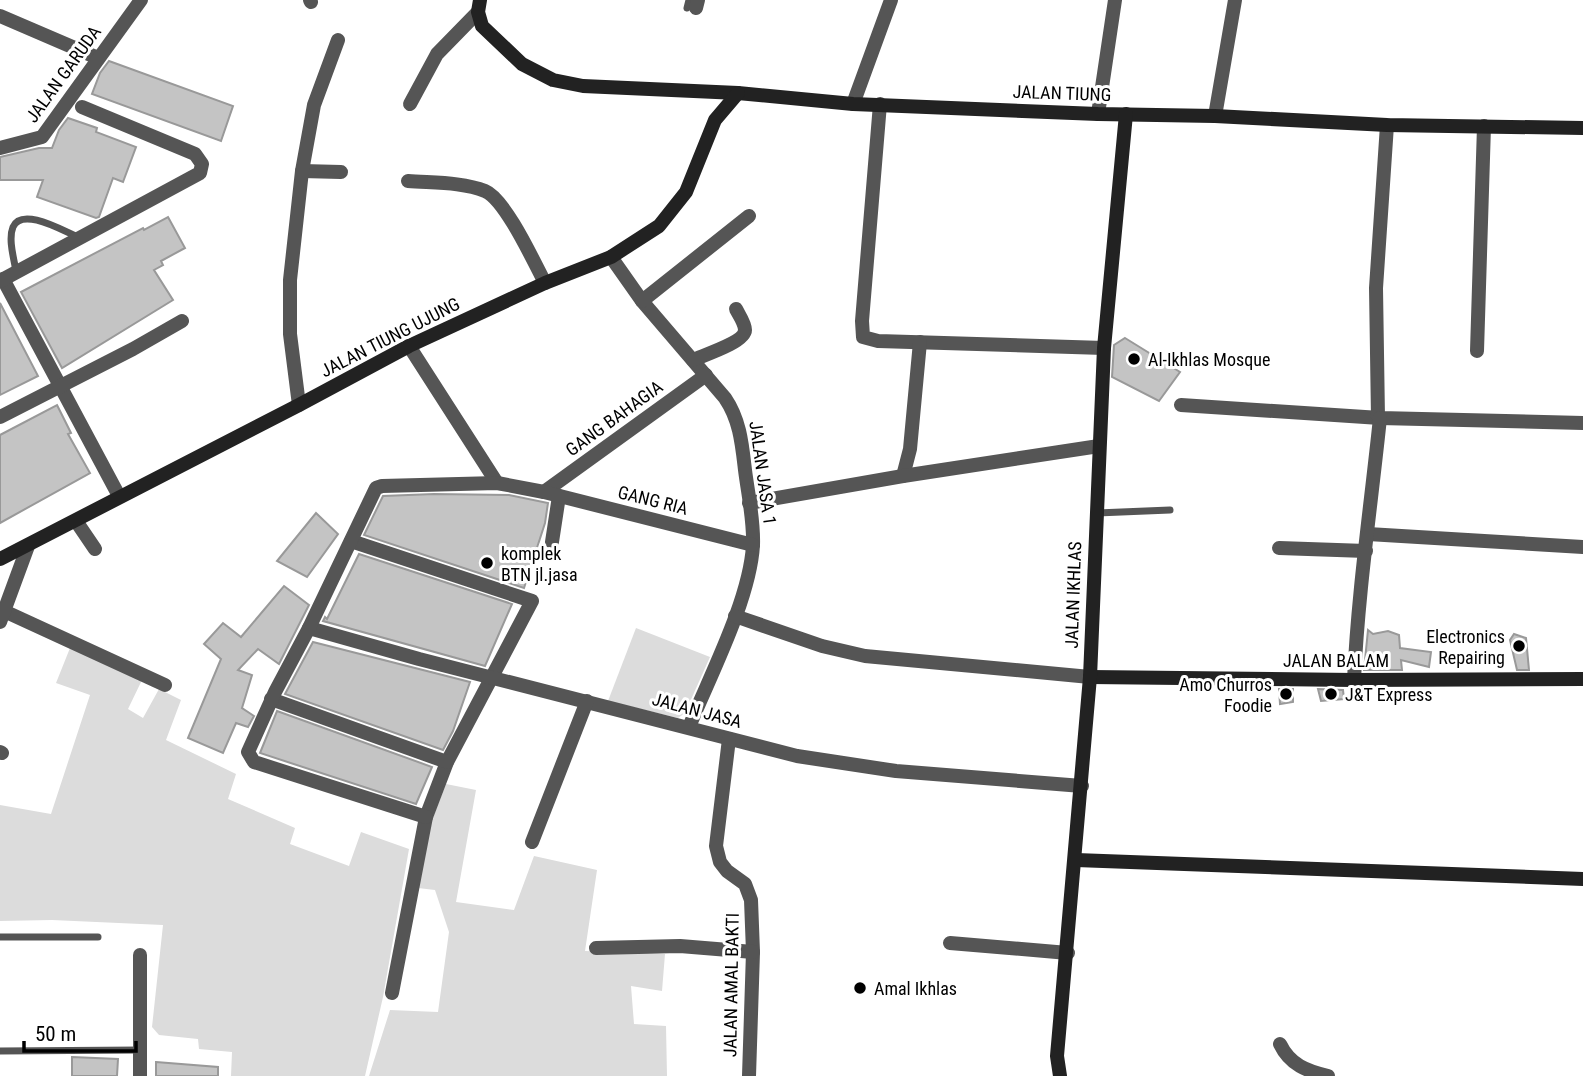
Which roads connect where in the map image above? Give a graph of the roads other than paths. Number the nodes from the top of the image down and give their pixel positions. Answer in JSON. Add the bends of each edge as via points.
{"nodes":[{"id":1,"x":141,"y":0,"type":"edge"},
{"id":2,"x":891,"y":0,"type":"edge"},
{"id":3,"x":1115,"y":0,"type":"edge"},
{"id":4,"x":1235,"y":0,"type":"edge"},
{"id":5,"x":479,"y":6,"type":"edge"},
{"id":6,"x":0,"y":16,"type":"edge"},
{"id":7,"x":338,"y":40,"type":"dead end"},
{"id":8,"x":98,"y":58,"type":"junction"},
{"id":9,"x":738,"y":93,"type":"junction"},
{"id":10,"x":410,"y":104,"type":"dead end"},
{"id":11,"x":853,"y":104,"type":"junction"},
{"id":12,"x":880,"y":104,"type":"junction"},
{"id":13,"x":82,"y":107,"type":"dead end"},
{"id":14,"x":1098,"y":114,"type":"junction"},
{"id":15,"x":1126,"y":114,"type":"junction"},
{"id":16,"x":1215,"y":116,"type":"junction"},
{"id":17,"x":1387,"y":125,"type":"junction"},
{"id":18,"x":1484,"y":126,"type":"junction"},
{"id":19,"x":1583,"y":128,"type":"edge"},
{"id":20,"x":0,"y":148,"type":"edge"},
{"id":21,"x":302,"y":171,"type":"junction"},
{"id":22,"x":341,"y":172,"type":"dead end"},
{"id":23,"x":408,"y":181,"type":"dead end"},
{"id":24,"x":749,"y":216,"type":"dead end"},
{"id":25,"x":78,"y":237,"type":"junction"},
{"id":26,"x":611,"y":257,"type":"junction"},
{"id":27,"x":16,"y":271,"type":"junction"},
{"id":28,"x":1,"y":280,"type":"edge"},
{"id":29,"x":545,"y":283,"type":"junction"},
{"id":30,"x":642,"y":300,"type":"junction"},
{"id":31,"x":736,"y":309,"type":"dead end"},
{"id":32,"x":181,"y":321,"type":"dead end"},
{"id":33,"x":920,"y":342,"type":"junction"},
{"id":34,"x":409,"y":345,"type":"junction"},
{"id":35,"x":1104,"y":348,"type":"junction"},
{"id":36,"x":1477,"y":351,"type":"dead end"},
{"id":37,"x":693,"y":360,"type":"junction"},
{"id":38,"x":706,"y":375,"type":"junction"},
{"id":39,"x":61,"y":385,"type":"junction"},
{"id":40,"x":299,"y":405,"type":"junction"},
{"id":41,"x":1181,"y":405,"type":"dead end"},
{"id":42,"x":0,"y":417,"type":"edge"},
{"id":43,"x":1379,"y":418,"type":"junction"},
{"id":44,"x":1583,"y":423,"type":"edge"},
{"id":45,"x":1099,"y":446,"type":"junction"},
{"id":46,"x":903,"y":476,"type":"junction"},
{"id":47,"x":497,"y":483,"type":"junction"},
{"id":48,"x":544,"y":492,"type":"junction"},
{"id":49,"x":119,"y":496,"type":"junction"},
{"id":50,"x":559,"y":496,"type":"junction"},
{"id":51,"x":749,"y":503,"type":"junction"},
{"id":52,"x":1170,"y":510,"type":"dead end"},
{"id":53,"x":1096,"y":513,"type":"junction"},
{"id":54,"x":76,"y":521,"type":"junction"},
{"id":55,"x":1368,"y":534,"type":"junction"},
{"id":56,"x":351,"y":541,"type":"junction"},
{"id":57,"x":552,"y":542,"type":"dead end"},
{"id":58,"x":753,"y":545,"type":"junction"},
{"id":59,"x":28,"y":546,"type":"junction"},
{"id":60,"x":1583,"y":547,"type":"edge"},
{"id":61,"x":1279,"y":548,"type":"dead end"},
{"id":62,"x":95,"y":549,"type":"dead end"},
{"id":63,"x":1366,"y":551,"type":"junction"},
{"id":64,"x":0,"y":559,"type":"edge"},
{"id":65,"x":2,"y":616,"type":"edge"},
{"id":66,"x":735,"y":616,"type":"junction"},
{"id":67,"x":309,"y":628,"type":"junction"},
{"id":68,"x":492,"y":677,"type":"junction"},
{"id":69,"x":1090,"y":677,"type":"junction"},
{"id":70,"x":1583,"y":679,"type":"edge"},
{"id":71,"x":1354,"y":680,"type":"junction"},
{"id":72,"x":164,"y":685,"type":"dead end"},
{"id":73,"x":271,"y":699,"type":"junction"},
{"id":74,"x":587,"y":701,"type":"junction"},
{"id":75,"x":689,"y":727,"type":"junction"},
{"id":76,"x":729,"y":739,"type":"junction"},
{"id":77,"x":447,"y":762,"type":"junction"},
{"id":78,"x":1082,"y":786,"type":"junction"},
{"id":79,"x":426,"y":817,"type":"junction"},
{"id":80,"x":532,"y":842,"type":"dead end"},
{"id":81,"x":1076,"y":860,"type":"junction"},
{"id":82,"x":1583,"y":879,"type":"edge"},
{"id":83,"x":0,"y":937,"type":"edge"},
{"id":84,"x":98,"y":937,"type":"dead end"},
{"id":85,"x":950,"y":943,"type":"dead end"},
{"id":86,"x":596,"y":948,"type":"dead end"},
{"id":87,"x":753,"y":953,"type":"junction"},
{"id":88,"x":1068,"y":953,"type":"junction"},
{"id":89,"x":140,"y":955,"type":"dead end"},
{"id":90,"x":391,"y":993,"type":"dead end"},
{"id":91,"x":1280,"y":1044,"type":"dead end"},
{"id":92,"x":140,"y":1050,"type":"junction"},
{"id":93,"x":0,"y":1051,"type":"edge"},
{"id":94,"x":140,"y":1076,"type":"edge"},
{"id":95,"x":749,"y":1076,"type":"edge"},
{"id":96,"x":1060,"y":1076,"type":"edge"},
{"id":97,"x":1328,"y":1076,"type":"edge"}],
"edges":[{"from":1,"to":8,"type":"street","name":"JALAN GARUDA"},
{"from":2,"to":11,"type":"street"},
{"from":3,"to":14,"type":"street"},
{"from":4,"to":16,"type":"street"},
{"from":5,"to":9,"type":"street","name":"JALAN TIUNG","via":[[482,26],[505,50],[542,76],[583,86]]},
{"from":5,"to":10,"type":"street","via":[[438,54]]},
{"from":6,"to":8,"type":"street"},
{"from":7,"to":21,"type":"street","via":[[314,106]]},
{"from":8,"to":20,"type":"street","name":"JALAN GARUDA","via":[[43,137]]},
{"from":9,"to":11,"type":"street","name":"JALAN TIUNG"},
{"from":9,"to":26,"type":"street","name":"JALAN TIUNG UJUNG","via":[[715,120],[676,208],[659,226]]},
{"from":11,"to":12,"type":"street","name":"JALAN TIUNG"},
{"from":12,"to":14,"type":"street","name":"JALAN TIUNG"},
{"from":12,"to":33,"type":"street","via":[[861,333],[878,341]]},
{"from":13,"to":25,"type":"street","via":[[195,154],[202,164],[200,173]]},
{"from":14,"to":15,"type":"street","name":"JALAN TIUNG"},
{"from":15,"to":16,"type":"street","name":"JALAN TIUNG"},
{"from":15,"to":35,"type":"street","name":"JALAN IKHLAS"},
{"from":16,"to":17,"type":"street","name":"JALAN TIUNG"},
{"from":17,"to":18,"type":"street","name":"JALAN TIUNG"},
{"from":17,"to":43,"type":"street","via":[[1376,288]]},
{"from":18,"to":19,"type":"street","name":"JALAN TIUNG"},
{"from":18,"to":36,"type":"street"},
{"from":21,"to":22,"type":"street"},
{"from":21,"to":40,"type":"street","via":[[288,312]]},
{"from":23,"to":29,"type":"street","via":[[486,191],[500,203]]},
{"from":24,"to":30,"type":"street"},
{"from":25,"to":27,"type":"street"},
{"from":25,"to":27,"type":"lane","via":[[44,222],[21,219],[12,234]]},
{"from":26,"to":29,"type":"street","name":"JALAN TIUNG UJUNG"},
{"from":26,"to":30,"type":"street","name":"JALAN JASA 1"},
{"from":27,"to":28,"type":"street"},
{"from":28,"to":39,"type":"street"},
{"from":29,"to":34,"type":"street","name":"JALAN TIUNG UJUNG"},
{"from":30,"to":37,"type":"street","name":"JALAN JASA 1"},
{"from":31,"to":37,"type":"street","via":[[744,335]]},
{"from":32,"to":39,"type":"street"},
{"from":33,"to":35,"type":"street"},
{"from":33,"to":46,"type":"street","via":[[911,449]]},
{"from":34,"to":40,"type":"street","name":"JALAN TIUNG UJUNG"},
{"from":34,"to":47,"type":"street"},
{"from":35,"to":45,"type":"street","name":"JALAN IKHLAS"},
{"from":37,"to":38,"type":"street","name":"JALAN JASA 1"},
{"from":38,"to":48,"type":"street","name":"GANG BAHAGIA"},
{"from":38,"to":51,"type":"street","name":"JALAN JASA 1","via":[[734,411],[741,432]]},
{"from":39,"to":42,"type":"street"},
{"from":39,"to":49,"type":"street"},
{"from":40,"to":49,"type":"street","name":"JALAN TIUNG UJUNG"},
{"from":41,"to":43,"type":"street"},
{"from":43,"to":44,"type":"street"},
{"from":43,"to":55,"type":"street"},
{"from":45,"to":46,"type":"street"},
{"from":45,"to":53,"type":"street","name":"JALAN IKHLAS"},
{"from":46,"to":51,"type":"street"},
{"from":47,"to":48,"type":"street","name":"GANG RIA"},
{"from":47,"to":56,"type":"street","name":"GANG RIA","via":[[376,488]]},
{"from":48,"to":50,"type":"street","name":"GANG RIA"},
{"from":49,"to":54,"type":"street","name":"JALAN TIUNG UJUNG"},
{"from":50,"to":57,"type":"street"},
{"from":50,"to":58,"type":"street","name":"GANG RIA"},
{"from":51,"to":58,"type":"street","name":"JALAN JASA 1"},
{"from":52,"to":53,"type":"lane"},
{"from":53,"to":69,"type":"street","name":"JALAN IKHLAS"},
{"from":54,"to":59,"type":"street","name":"JALAN TIUNG UJUNG"},
{"from":54,"to":62,"type":"street"},
{"from":55,"to":60,"type":"street"},
{"from":55,"to":63,"type":"street"},
{"from":56,"to":67,"type":"street"},
{"from":56,"to":68,"type":"street","via":[[532,601]]},
{"from":58,"to":66,"type":"street","name":"JALAN JASA 1"},
{"from":59,"to":64,"type":"street","name":"JALAN TIUNG UJUNG"},
{"from":59,"to":65,"type":"street"},
{"from":61,"to":63,"type":"street"},
{"from":63,"to":71,"type":"street"},
{"from":65,"to":72,"type":"street"},
{"from":66,"to":69,"type":"street","via":[[865,656]]},
{"from":66,"to":75,"type":"street","name":"JALAN JASA 1"},
{"from":67,"to":68,"type":"street","name":"JALAN JASA"},
{"from":67,"to":73,"type":"street"},
{"from":68,"to":74,"type":"street","name":"JALAN JASA"},
{"from":68,"to":77,"type":"street"},
{"from":69,"to":71,"type":"street","name":"JALAN BALAM"},
{"from":69,"to":78,"type":"street","name":"JALAN IKHLAS"},
{"from":70,"to":71,"type":"street","name":"JALAN BALAM"},
{"from":73,"to":77,"type":"street"},
{"from":73,"to":79,"type":"street","via":[[248,752],[254,762]]},
{"from":74,"to":75,"type":"street","name":"JALAN JASA"},
{"from":74,"to":80,"type":"street"},
{"from":75,"to":76,"type":"street","name":"JALAN JASA"},
{"from":76,"to":78,"type":"street","name":"JALAN JASA","via":[[797,756],[896,771]]},
{"from":76,"to":87,"type":"street","name":"JALAN AMAL BAKTI","via":[[716,846],[720,862],[745,884],[751,900]]},
{"from":77,"to":79,"type":"street"},
{"from":78,"to":81,"type":"street","name":"JALAN IKHLAS"},
{"from":79,"to":90,"type":"street"},
{"from":81,"to":82,"type":"street"},
{"from":81,"to":88,"type":"street","name":"JALAN IKHLAS"},
{"from":83,"to":84,"type":"lane"},
{"from":85,"to":88,"type":"street"},
{"from":86,"to":87,"type":"street","via":[[680,946]]},
{"from":87,"to":95,"type":"street","name":"JALAN AMAL BAKTI"},
{"from":88,"to":96,"type":"street","name":"JALAN IKHLAS","via":[[1057,1056]]},
{"from":89,"to":92,"type":"street"},
{"from":91,"to":97,"type":"street","via":[[1291,1061]]},
{"from":92,"to":93,"type":"lane"},
{"from":92,"to":94,"type":"street"}]}
